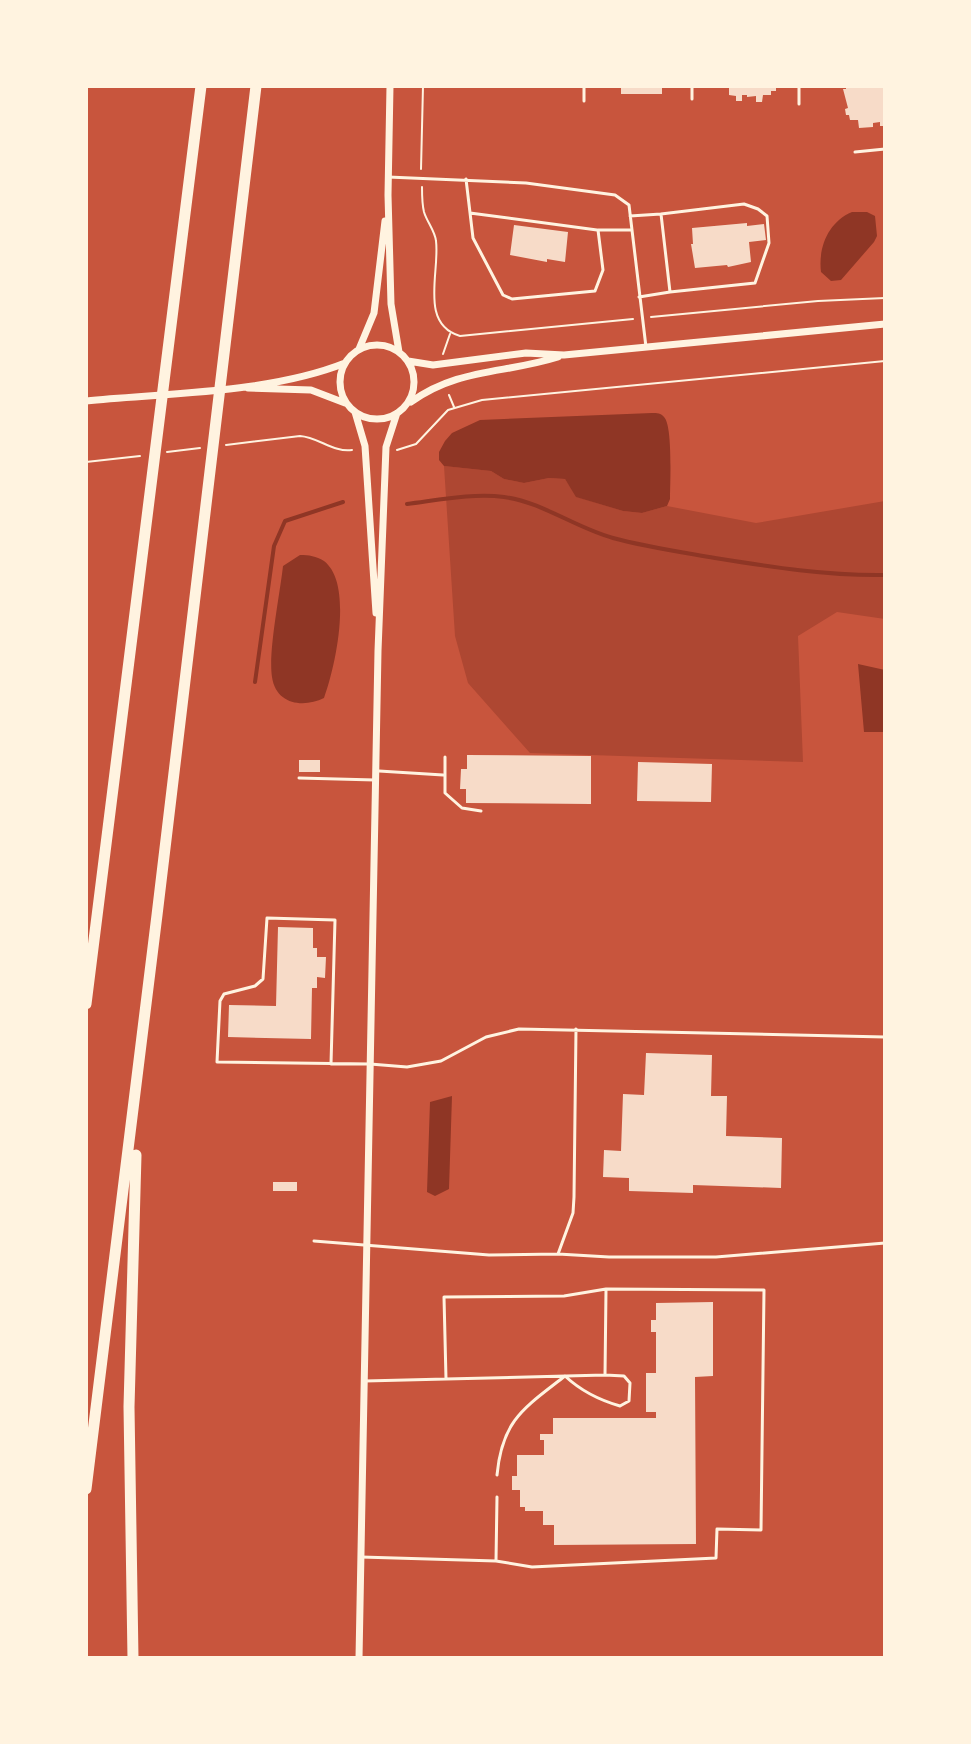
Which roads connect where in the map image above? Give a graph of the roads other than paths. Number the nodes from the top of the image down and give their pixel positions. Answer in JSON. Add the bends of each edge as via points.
{"nodes":[{"id":1,"x":201,"y":86,"type":"edge"},
{"id":2,"x":256,"y":86,"type":"edge"},
{"id":3,"x":390,"y":86,"type":"edge"},
{"id":4,"x":584,"y":86,"type":"edge"},
{"id":5,"x":692,"y":86,"type":"edge"},
{"id":6,"x":799,"y":86,"type":"edge"},
{"id":7,"x":692,"y":99,"type":"dead end"},
{"id":8,"x":584,"y":101,"type":"dead end"},
{"id":9,"x":799,"y":104,"type":"dead end"},
{"id":10,"x":885,"y":149,"type":"edge"},
{"id":11,"x":855,"y":152,"type":"dead end"},
{"id":12,"x":388,"y":177,"type":"junction"},
{"id":13,"x":466,"y":179,"type":"junction"},
{"id":14,"x":388,"y":195,"type":"junction"},
{"id":15,"x":470,"y":213,"type":"junction"},
{"id":16,"x":661,"y":214,"type":"junction"},
{"id":17,"x":630,"y":216,"type":"junction"},
{"id":18,"x":598,"y":230,"type":"junction"},
{"id":19,"x":632,"y":230,"type":"junction"},
{"id":20,"x":670,"y":292,"type":"junction"},
{"id":21,"x":639,"y":297,"type":"junction"},
{"id":22,"x":885,"y":324,"type":"edge"},
{"id":23,"x":646,"y":347,"type":"junction"},
{"id":24,"x":358,"y":350,"type":"junction"},
{"id":25,"x":399,"y":352,"type":"junction"},
{"id":26,"x":564,"y":355,"type":"junction"},
{"id":27,"x":408,"y":361,"type":"junction"},
{"id":28,"x":345,"y":363,"type":"junction"},
{"id":29,"x":229,"y":388,"type":"junction"},
{"id":30,"x":86,"y":401,"type":"edge"},
{"id":31,"x":348,"y":404,"type":"junction"},
{"id":32,"x":406,"y":405,"type":"junction"},
{"id":33,"x":355,"y":412,"type":"junction"},
{"id":34,"x":397,"y":413,"type":"junction"},
{"id":35,"x":378,"y":651,"type":"junction"},
{"id":36,"x":445,"y":757,"type":"dead end"},
{"id":37,"x":375,"y":775,"type":"junction"},
{"id":38,"x":445,"y":775,"type":"junction"},
{"id":39,"x":299,"y":778,"type":"dead end"},
{"id":40,"x":481,"y":811,"type":"dead end"},
{"id":41,"x":86,"y":1004,"type":"edge"},
{"id":42,"x":576,"y":1029,"type":"junction"},
{"id":43,"x":885,"y":1037,"type":"edge"},
{"id":44,"x":331,"y":1064,"type":"junction"},
{"id":45,"x":370,"y":1064,"type":"junction"},
{"id":46,"x":137,"y":1095,"type":"junction"},
{"id":47,"x":314,"y":1241,"type":"dead end"},
{"id":48,"x":885,"y":1243,"type":"edge"},
{"id":49,"x":366,"y":1246,"type":"junction"},
{"id":50,"x":558,"y":1254,"type":"junction"},
{"id":51,"x":606,"y":1289,"type":"junction"},
{"id":52,"x":605,"y":1375,"type":"junction"},
{"id":53,"x":565,"y":1376,"type":"junction"},
{"id":54,"x":446,"y":1379,"type":"junction"},
{"id":55,"x":364,"y":1381,"type":"junction"},
{"id":56,"x":497,"y":1475,"type":"dead end"},
{"id":57,"x":86,"y":1489,"type":"edge"},
{"id":58,"x":497,"y":1497,"type":"dead end"},
{"id":59,"x":361,"y":1557,"type":"junction"},
{"id":60,"x":496,"y":1561,"type":"junction"},
{"id":61,"x":133,"y":1658,"type":"edge"},
{"id":62,"x":359,"y":1658,"type":"edge"}],
"edges":[{"from":1,"to":41,"type":"highway"},
{"from":2,"to":46,"type":"highway"},
{"from":3,"to":12,"type":"street"},
{"from":4,"to":8,"type":"lane"},
{"from":5,"to":7,"type":"lane"},
{"from":6,"to":9,"type":"lane"},
{"from":10,"to":11,"type":"lane"},
{"from":12,"to":13,"type":"lane"},
{"from":12,"to":14,"type":"street"},
{"from":13,"to":15,"type":"lane"},
{"from":13,"to":17,"type":"lane","via":[[615,195],[629,205]]},
{"from":14,"to":24,"type":"street","via":[[374,313]]},
{"from":14,"to":25,"type":"street","via":[[391,304]]},
{"from":15,"to":18,"type":"lane"},
{"from":15,"to":18,"type":"lane","via":[[473,238],[503,295],[512,299],[595,291],[603,270]]},
{"from":16,"to":17,"type":"lane"},
{"from":16,"to":20,"type":"lane"},
{"from":16,"to":20,"type":"lane","via":[[744,204],[767,216],[769,243],[755,283]]},
{"from":17,"to":19,"type":"lane"},
{"from":18,"to":19,"type":"lane"},
{"from":19,"to":21,"type":"lane"},
{"from":20,"to":21,"type":"lane"},
{"from":21,"to":23,"type":"lane"},
{"from":22,"to":23,"type":"street"},
{"from":23,"to":26,"type":"street"},
{"from":24,"to":25,"type":"street","via":[[385,345]]},
{"from":24,"to":28,"type":"street"},
{"from":25,"to":27,"type":"street"},
{"from":26,"to":27,"type":"street","via":[[526,353],[433,365]]},
{"from":26,"to":32,"type":"street","via":[[444,382]]},
{"from":27,"to":32,"type":"street","via":[[414,386]]},
{"from":28,"to":29,"type":"street"},
{"from":28,"to":31,"type":"street","via":[[340,384]]},
{"from":29,"to":30,"type":"street"},
{"from":29,"to":31,"type":"street","via":[[311,390]]},
{"from":31,"to":33,"type":"street"},
{"from":32,"to":34,"type":"street"},
{"from":33,"to":34,"type":"street","via":[[376,419]]},
{"from":33,"to":35,"type":"street","via":[[365,446]]},
{"from":34,"to":35,"type":"street","via":[[386,447]]},
{"from":35,"to":37,"type":"street"},
{"from":36,"to":38,"type":"lane"},
{"from":37,"to":38,"type":"lane"},
{"from":37,"to":39,"type":"lane"},
{"from":37,"to":45,"type":"street"},
{"from":38,"to":40,"type":"lane","via":[[445,793],[451,801]]},
{"from":42,"to":43,"type":"lane"},
{"from":42,"to":45,"type":"lane","via":[[519,1029],[486,1037],[441,1061],[407,1067]]},
{"from":42,"to":50,"type":"lane","via":[[573,1213]]},
{"from":44,"to":44,"type":"lane","via":[[217,1062],[220,1001],[224,994],[263,979],[267,918],[335,920]]},
{"from":44,"to":45,"type":"lane"},
{"from":45,"to":49,"type":"street"},
{"from":46,"to":57,"type":"highway"},
{"from":46,"to":61,"type":"highway","via":[[129,1407]]},
{"from":47,"to":49,"type":"lane"},
{"from":48,"to":50,"type":"lane","via":[[716,1257]]},
{"from":49,"to":50,"type":"lane"},
{"from":49,"to":55,"type":"street"},
{"from":51,"to":52,"type":"lane"},
{"from":51,"to":54,"type":"lane","via":[[564,1296],[444,1297]]},
{"from":51,"to":60,"type":"lane","via":[[764,1290],[761,1530],[717,1529],[716,1558],[532,1567]]},
{"from":52,"to":53,"type":"lane"},
{"from":52,"to":53,"type":"lane","via":[[624,1376],[630,1383],[629,1401],[620,1406],[604,1401]]},
{"from":53,"to":54,"type":"lane"},
{"from":53,"to":56,"type":"lane","via":[[506,1432]]},
{"from":54,"to":55,"type":"lane"},
{"from":55,"to":59,"type":"street"},
{"from":58,"to":60,"type":"lane"},
{"from":59,"to":60,"type":"lane"},
{"from":59,"to":62,"type":"street"}]}
